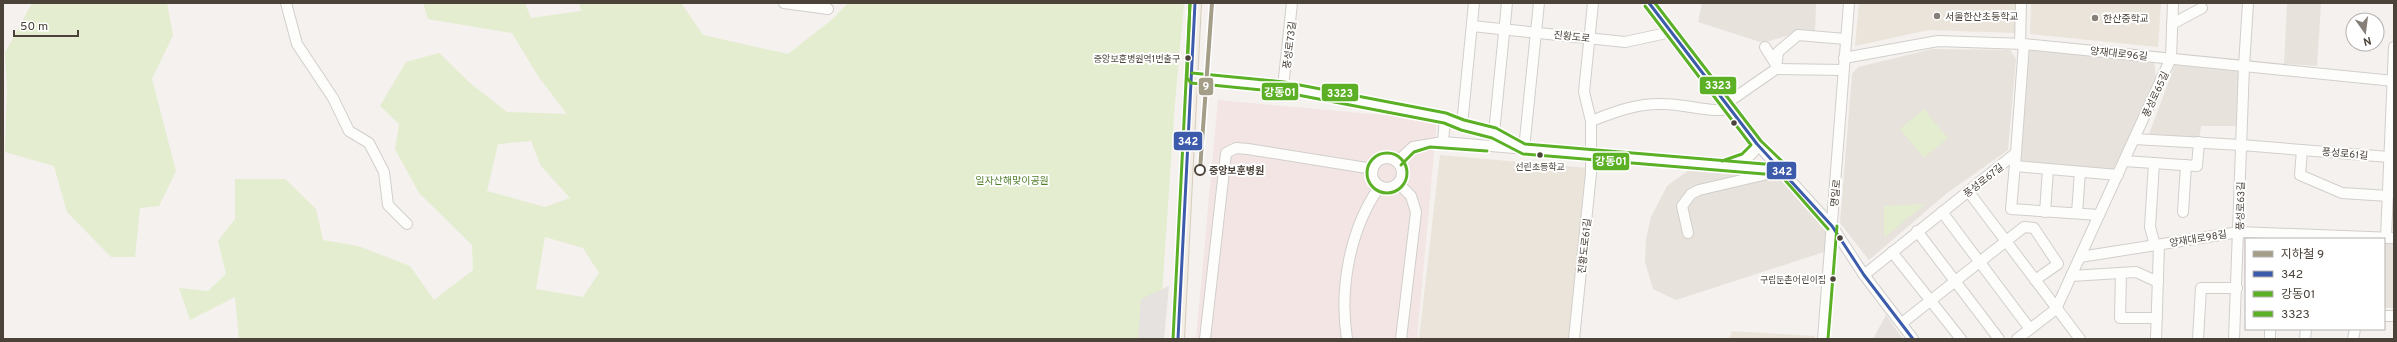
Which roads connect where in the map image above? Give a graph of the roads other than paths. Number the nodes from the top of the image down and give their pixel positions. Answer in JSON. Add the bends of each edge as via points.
{"nodes":[{"id":1,"x":286,"y":3,"type":"edge"},
{"id":2,"x":784,"y":3,"type":"edge"},
{"id":3,"x":1195,"y":3,"type":"edge"},
{"id":4,"x":1292,"y":3,"type":"edge"},
{"id":5,"x":1474,"y":3,"type":"edge"},
{"id":6,"x":1507,"y":3,"type":"edge"},
{"id":7,"x":1539,"y":3,"type":"edge"},
{"id":8,"x":1593,"y":3,"type":"edge"},
{"id":9,"x":1649,"y":3,"type":"edge"},
{"id":10,"x":1849,"y":3,"type":"edge"},
{"id":11,"x":2021,"y":3,"type":"edge"},
{"id":12,"x":2173,"y":3,"type":"edge"},
{"id":13,"x":2248,"y":3,"type":"edge"},
{"id":14,"x":2202,"y":8,"type":"dead end"},
{"id":15,"x":828,"y":9,"type":"dead end"},
{"id":16,"x":2172,"y":24,"type":"junction"},
{"id":17,"x":1472,"y":26,"type":"junction"},
{"id":18,"x":1504,"y":29,"type":"junction"},
{"id":19,"x":1536,"y":32,"type":"junction"},
{"id":20,"x":1671,"y":32,"type":"junction"},
{"id":21,"x":1590,"y":38,"type":"junction"},
{"id":22,"x":1846,"y":39,"type":"junction"},
{"id":23,"x":2022,"y":44,"type":"junction"},
{"id":24,"x":1765,"y":47,"type":"dead end"},
{"id":25,"x":2394,"y":47,"type":"edge"},
{"id":26,"x":1844,"y":58,"type":"junction"},
{"id":27,"x":2171,"y":58,"type":"junction"},
{"id":28,"x":1776,"y":66,"type":"junction"},
{"id":29,"x":2244,"y":66,"type":"junction"},
{"id":30,"x":1843,"y":70,"type":"junction"},
{"id":31,"x":1192,"y":78,"type":"junction"},
{"id":32,"x":2393,"y":81,"type":"edge"},
{"id":33,"x":1283,"y":87,"type":"junction"},
{"id":34,"x":1729,"y":106,"type":"junction"},
{"id":35,"x":1444,"y":118,"type":"junction"},
{"id":36,"x":1591,"y":121,"type":"junction"},
{"id":37,"x":1462,"y":125,"type":"junction"},
{"id":38,"x":1494,"y":133,"type":"junction"},
{"id":39,"x":2134,"y":139,"type":"junction"},
{"id":40,"x":1443,"y":142,"type":"junction"},
{"id":41,"x":2199,"y":142,"type":"junction"},
{"id":42,"x":1757,"y":144,"type":"junction"},
{"id":43,"x":2241,"y":145,"type":"junction"},
{"id":44,"x":1524,"y":149,"type":"junction"},
{"id":45,"x":2302,"y":150,"type":"junction"},
{"id":46,"x":1590,"y":153,"type":"junction"},
{"id":47,"x":2016,"y":153,"type":"junction"},
{"id":48,"x":2389,"y":157,"type":"junction"},
{"id":49,"x":2124,"y":161,"type":"junction"},
{"id":50,"x":1397,"y":162,"type":"junction"},
{"id":51,"x":2154,"y":163,"type":"junction"},
{"id":52,"x":2186,"y":165,"type":"junction"},
{"id":53,"x":1724,"y":166,"type":"junction"},
{"id":54,"x":2015,"y":166,"type":"junction"},
{"id":55,"x":1780,"y":168,"type":"junction"},
{"id":56,"x":1373,"y":169,"type":"junction"},
{"id":57,"x":1764,"y":169,"type":"junction"},
{"id":58,"x":2048,"y":169,"type":"junction"},
{"id":59,"x":2080,"y":172,"type":"junction"},
{"id":60,"x":2118,"y":175,"type":"junction"},
{"id":61,"x":1398,"y":183,"type":"junction"},
{"id":62,"x":1380,"y":186,"type":"junction"},
{"id":63,"x":1968,"y":191,"type":"junction"},
{"id":64,"x":2388,"y":196,"type":"junction"},
{"id":65,"x":2023,"y":210,"type":"junction"},
{"id":66,"x":1942,"y":212,"type":"junction"},
{"id":67,"x":2045,"y":212,"type":"junction"},
{"id":68,"x":2183,"y":212,"type":"dead end"},
{"id":69,"x":2077,"y":213,"type":"junction"},
{"id":70,"x":2099,"y":215,"type":"junction"},
{"id":71,"x":407,"y":224,"type":"dead end"},
{"id":72,"x":1832,"y":226,"type":"junction"},
{"id":73,"x":2024,"y":227,"type":"junction"},
{"id":74,"x":1917,"y":232,"type":"junction"},
{"id":75,"x":2239,"y":232,"type":"junction"},
{"id":76,"x":1688,"y":233,"type":"dead end"},
{"id":77,"x":2309,"y":237,"type":"edge"},
{"id":78,"x":2390,"y":238,"type":"edge"},
{"id":79,"x":2005,"y":241,"type":"junction"},
{"id":80,"x":2157,"y":245,"type":"junction"},
{"id":81,"x":1892,"y":252,"type":"junction"},
{"id":82,"x":2080,"y":257,"type":"junction"},
{"id":83,"x":1979,"y":261,"type":"junction"},
{"id":84,"x":2121,"y":274,"type":"junction"},
{"id":85,"x":1864,"y":275,"type":"junction"},
{"id":86,"x":2071,"y":276,"type":"junction"},
{"id":87,"x":1955,"y":280,"type":"junction"},
{"id":88,"x":2035,"y":280,"type":"junction"},
{"id":89,"x":2158,"y":282,"type":"junction"},
{"id":90,"x":2237,"y":288,"type":"junction"},
{"id":91,"x":1930,"y":300,"type":"junction"},
{"id":92,"x":2056,"y":308,"type":"junction"},
{"id":93,"x":2157,"y":318,"type":"junction"},
{"id":94,"x":1902,"y":323,"type":"junction"},
{"id":95,"x":2030,"y":329,"type":"junction"},
{"id":96,"x":1178,"y":339,"type":"edge"},
{"id":97,"x":1205,"y":339,"type":"edge"},
{"id":98,"x":1347,"y":339,"type":"edge"},
{"id":99,"x":1402,"y":339,"type":"edge"},
{"id":100,"x":1574,"y":339,"type":"edge"},
{"id":101,"x":1823,"y":339,"type":"edge"},
{"id":102,"x":1913,"y":339,"type":"edge"},
{"id":103,"x":1961,"y":339,"type":"edge"},
{"id":104,"x":1999,"y":339,"type":"edge"},
{"id":105,"x":2017,"y":339,"type":"edge"},
{"id":106,"x":2080,"y":339,"type":"edge"},
{"id":107,"x":2156,"y":339,"type":"edge"},
{"id":108,"x":2198,"y":339,"type":"edge"},
{"id":109,"x":2234,"y":339,"type":"edge"}],
"edges":[{"from":1,"to":71,"type":"street","via":[[297,44],[333,98],[349,131],[369,143],[384,172],[388,204]]},
{"from":2,"to":15,"type":"street"},
{"from":3,"to":31,"type":"main road"},
{"from":4,"to":33,"type":"street","name":"풍성로73길"},
{"from":5,"to":17,"type":"street"},
{"from":6,"to":18,"type":"street"},
{"from":7,"to":19,"type":"street"},
{"from":8,"to":21,"type":"street","name":"진황도로61길"},
{"from":9,"to":20,"type":"street"},
{"from":10,"to":22,"type":"street","name":"명일로"},
{"from":11,"to":23,"type":"street"},
{"from":12,"to":16,"type":"street","name":"풍성로65길"},
{"from":13,"to":29,"type":"street","name":"풍성로63길"},
{"from":14,"to":16,"type":"street"},
{"from":16,"to":27,"type":"street","name":"풍성로65길"},
{"from":17,"to":18,"type":"street","name":"진황도로"},
{"from":17,"to":37,"type":"street"},
{"from":18,"to":19,"type":"street","name":"진황도로"},
{"from":18,"to":38,"type":"street"},
{"from":19,"to":21,"type":"street","name":"진황도로"},
{"from":19,"to":44,"type":"street"},
{"from":20,"to":21,"type":"street","name":"진황도로","via":[[1625,42]]},
{"from":20,"to":34,"type":"street"},
{"from":21,"to":36,"type":"street","name":"진황도로61길","via":[[1584,92]]},
{"from":22,"to":26,"type":"street","name":"명일로"},
{"from":22,"to":28,"type":"street","via":[[1798,35],[1778,52]]},
{"from":23,"to":26,"type":"street","name":"양재대로96길","via":[[1938,40]]},
{"from":23,"to":27,"type":"street","name":"양재대로96길"},
{"from":23,"to":47,"type":"street"},
{"from":24,"to":28,"type":"street"},
{"from":25,"to":32,"type":"street"},
{"from":26,"to":30,"type":"street","name":"명일로"},
{"from":27,"to":29,"type":"street","name":"양재대로96길"},
{"from":27,"to":39,"type":"street","name":"풍성로65길"},
{"from":28,"to":30,"type":"street"},
{"from":28,"to":34,"type":"street"},
{"from":29,"to":32,"type":"street","name":"양재대로96길"},
{"from":29,"to":43,"type":"street","name":"풍성로63길"},
{"from":30,"to":72,"type":"street","name":"명일로"},
{"from":31,"to":33,"type":"street"},
{"from":31,"to":96,"type":"main road"},
{"from":32,"to":48,"type":"street"},
{"from":33,"to":35,"type":"street"},
{"from":34,"to":36,"type":"street","via":[[1718,111],[1664,104],[1637,105]]},
{"from":34,"to":42,"type":"street"},
{"from":35,"to":37,"type":"street"},
{"from":35,"to":40,"type":"street"},
{"from":36,"to":46,"type":"street","name":"진황도로61길"},
{"from":37,"to":38,"type":"street"},
{"from":38,"to":44,"type":"street"},
{"from":39,"to":41,"type":"street"},
{"from":39,"to":49,"type":"street","name":"풍성로65길"},
{"from":40,"to":44,"type":"street"},
{"from":40,"to":50,"type":"street","via":[[1413,146]]},
{"from":41,"to":43,"type":"street"},
{"from":41,"to":52,"type":"street","via":[[2197,166]]},
{"from":42,"to":53,"type":"street","via":[[1756,151],[1751,156]]},
{"from":42,"to":55,"type":"street"},
{"from":43,"to":45,"type":"street","name":"풍성로61길"},
{"from":43,"to":75,"type":"street","name":"풍성로63길"},
{"from":44,"to":46,"type":"street"},
{"from":45,"to":48,"type":"street","name":"풍성로61길"},
{"from":45,"to":64,"type":"street","via":[[2300,175],[2342,193]]},
{"from":46,"to":53,"type":"street"},
{"from":46,"to":100,"type":"street","name":"진황도로61길","via":[[1591,173]]},
{"from":47,"to":54,"type":"street"},
{"from":47,"to":63,"type":"street","name":"풍성로67길"},
{"from":48,"to":64,"type":"street"},
{"from":49,"to":51,"type":"street"},
{"from":49,"to":60,"type":"street","name":"풍성로65길"},
{"from":50,"to":56,"type":"street","via":[[1383,159]]},
{"from":50,"to":61,"type":"street","via":[[1402,170]]},
{"from":51,"to":52,"type":"street"},
{"from":51,"to":80,"type":"street","name":"양재대로98길","via":[[2150,227]]},
{"from":52,"to":68,"type":"street"},
{"from":53,"to":57,"type":"street"},
{"from":54,"to":58,"type":"street"},
{"from":54,"to":65,"type":"street","via":[[2011,209]]},
{"from":55,"to":57,"type":"street"},
{"from":55,"to":72,"type":"street"},
{"from":56,"to":62,"type":"street","via":[[1374,179]]},
{"from":56,"to":97,"type":"street","via":[[1248,149],[1231,149],[1226,153]]},
{"from":57,"to":76,"type":"street","via":[[1763,175],[1691,194],[1682,206]]},
{"from":58,"to":59,"type":"street"},
{"from":58,"to":67,"type":"street"},
{"from":59,"to":60,"type":"street"},
{"from":59,"to":69,"type":"street"},
{"from":60,"to":70,"type":"street","name":"풍성로65길"},
{"from":61,"to":62,"type":"street","via":[[1390,188]]},
{"from":61,"to":99,"type":"street","via":[[1411,196],[1416,212]]},
{"from":62,"to":98,"type":"street","via":[[1369,202],[1352,247],[1345,294]]},
{"from":63,"to":66,"type":"street","name":"풍성로67길"},
{"from":63,"to":79,"type":"street"},
{"from":64,"to":78,"type":"street"},
{"from":65,"to":67,"type":"street"},
{"from":65,"to":73,"type":"street"},
{"from":66,"to":74,"type":"street","name":"풍성로67길"},
{"from":66,"to":83,"type":"street"},
{"from":67,"to":69,"type":"street"},
{"from":69,"to":70,"type":"street"},
{"from":70,"to":82,"type":"street","name":"풍성로65길"},
{"from":72,"to":85,"type":"street"},
{"from":72,"to":101,"type":"street","name":"명일로"},
{"from":73,"to":79,"type":"street"},
{"from":73,"to":88,"type":"street","via":[[2034,228],[2058,264]]},
{"from":74,"to":81,"type":"street","name":"풍성로67길"},
{"from":74,"to":87,"type":"street"},
{"from":75,"to":77,"type":"street","name":"양재대로98길"},
{"from":75,"to":80,"type":"street","name":"양재대로98길"},
{"from":75,"to":90,"type":"street","name":"풍성로63길"},
{"from":77,"to":78,"type":"street","name":"양재대로98길"},
{"from":79,"to":83,"type":"street"},
{"from":79,"to":88,"type":"street"},
{"from":80,"to":82,"type":"street","name":"양재대로98길"},
{"from":80,"to":89,"type":"street","name":"양재대로98길"},
{"from":81,"to":85,"type":"street","name":"풍성로67길"},
{"from":81,"to":91,"type":"street"},
{"from":82,"to":86,"type":"street","name":"풍성로65길"},
{"from":83,"to":87,"type":"street"},
{"from":83,"to":95,"type":"street"},
{"from":84,"to":86,"type":"street"},
{"from":84,"to":89,"type":"street","via":[[2136,272]]},
{"from":84,"to":93,"type":"street","via":[[2120,318]]},
{"from":85,"to":94,"type":"street"},
{"from":86,"to":92,"type":"street","name":"풍성로65길"},
{"from":87,"to":91,"type":"street"},
{"from":87,"to":104,"type":"street"},
{"from":88,"to":92,"type":"street"},
{"from":89,"to":93,"type":"street","name":"양재대로98길"},
{"from":90,"to":108,"type":"street","via":[[2201,288]]},
{"from":90,"to":109,"type":"street","name":"풍성로63길"},
{"from":91,"to":94,"type":"street"},
{"from":91,"to":103,"type":"street"},
{"from":92,"to":95,"type":"street","name":"풍성로65길"},
{"from":92,"to":106,"type":"street"},
{"from":93,"to":107,"type":"street","name":"양재대로98길"},
{"from":94,"to":102,"type":"street"},
{"from":95,"to":105,"type":"street","name":"풍성로65길"}]}
